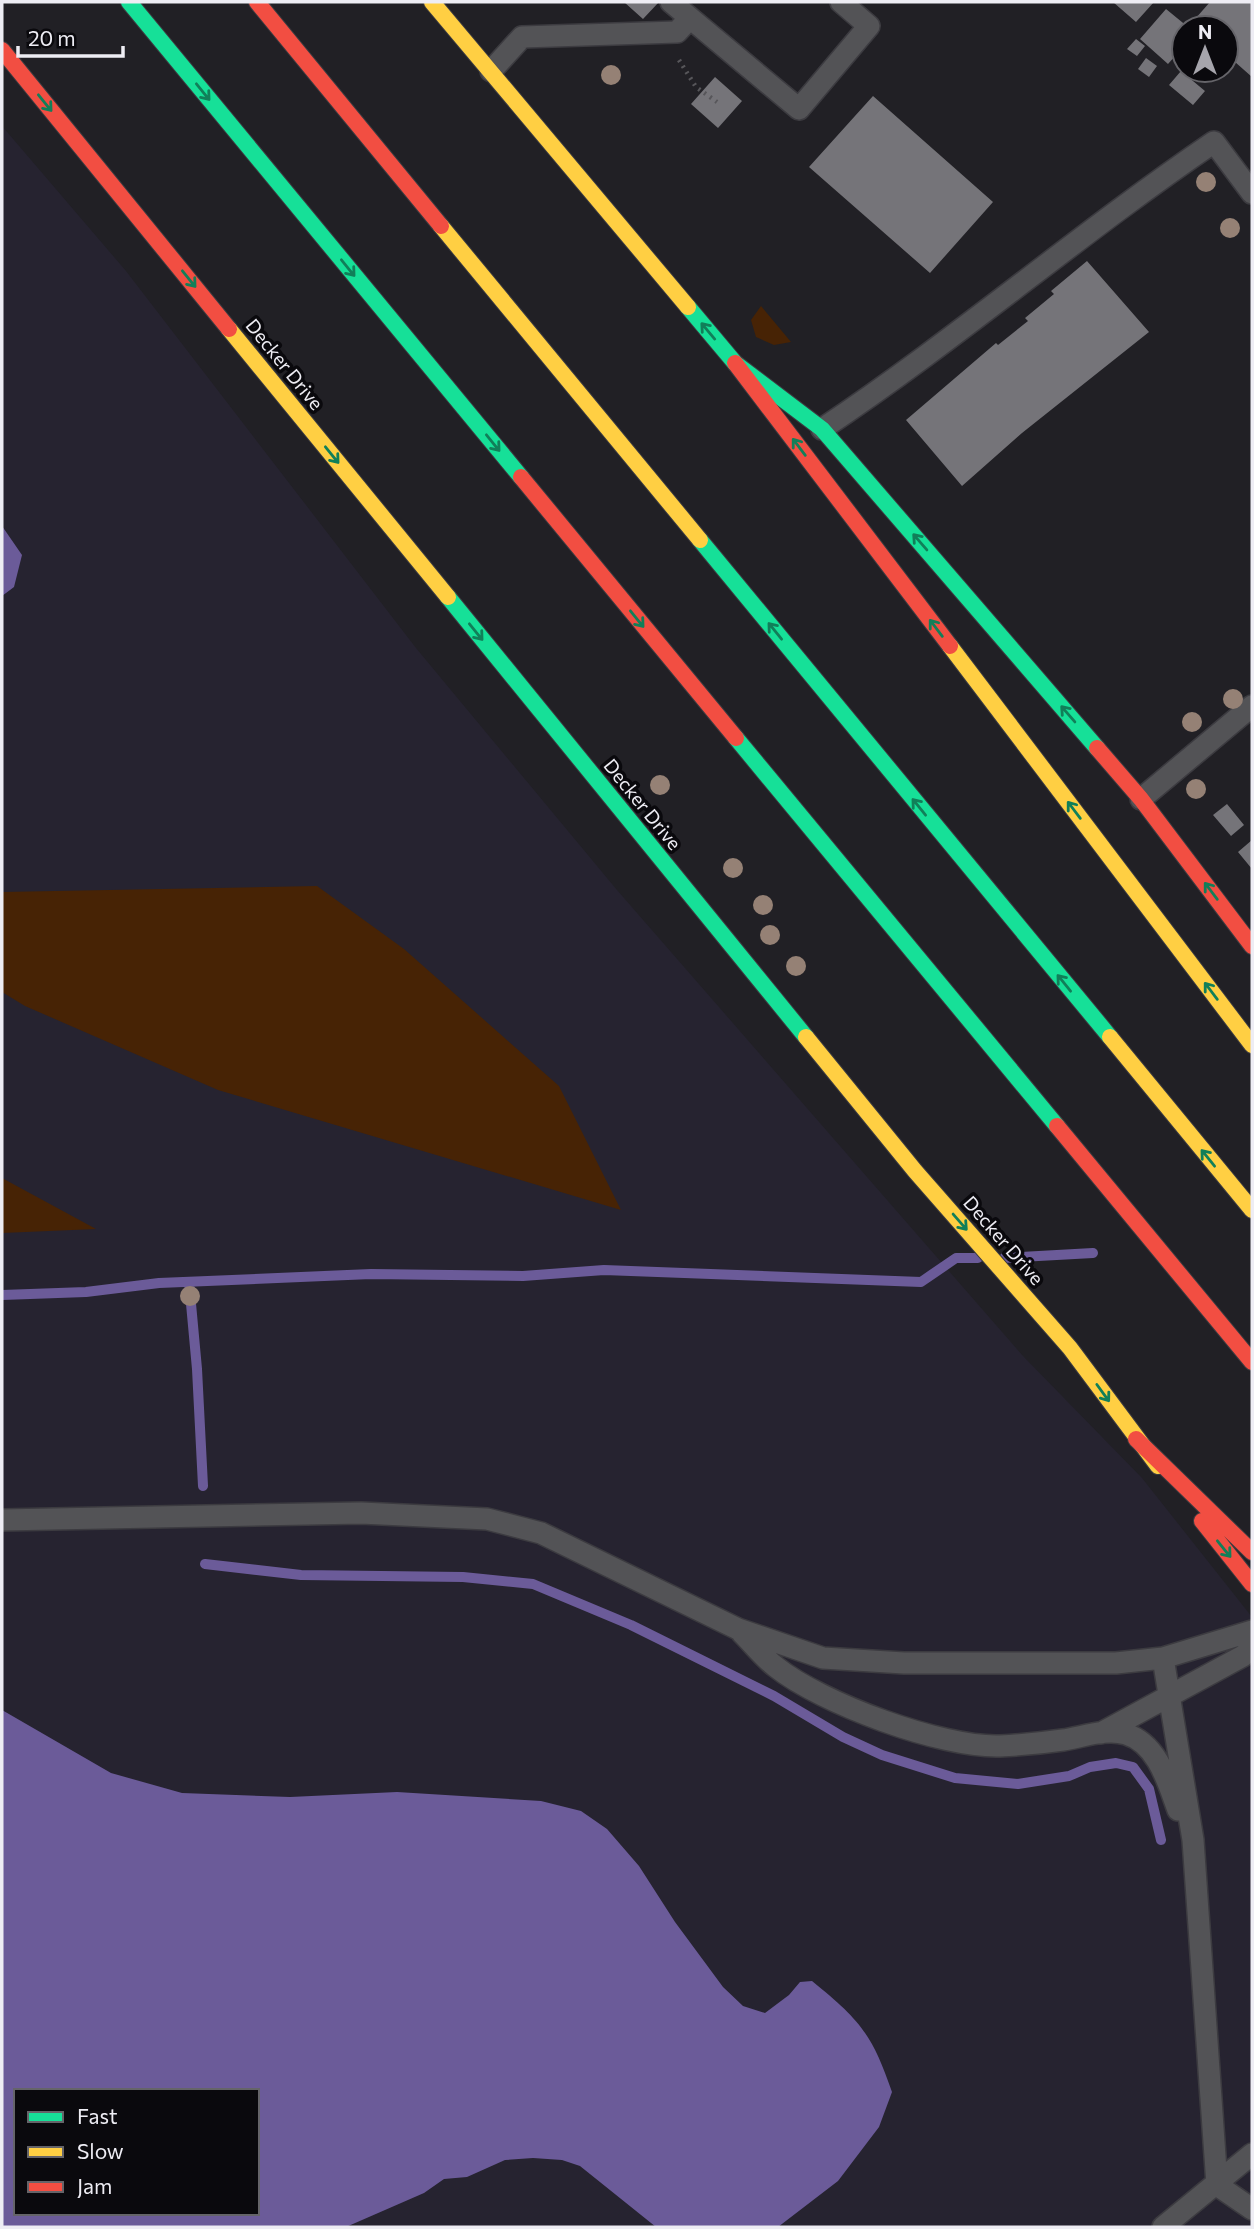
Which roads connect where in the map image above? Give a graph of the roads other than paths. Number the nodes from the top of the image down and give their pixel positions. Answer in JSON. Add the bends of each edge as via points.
{"nodes":[{"id":1,"x":129,"y":2,"type":"edge"},
{"id":2,"x":257,"y":2,"type":"edge"},
{"id":3,"x":432,"y":2,"type":"edge"},
{"id":4,"x":671,"y":2,"type":"edge"},
{"id":5,"x":841,"y":2,"type":"edge"},
{"id":6,"x":684,"y":25,"type":"junction"},
{"id":7,"x":2,"y":50,"type":"edge"},
{"id":8,"x":491,"y":71,"type":"junction"},
{"id":9,"x":1252,"y":193,"type":"edge"},
{"id":10,"x":735,"y":363,"type":"junction"},
{"id":11,"x":822,"y":429,"type":"junction"},
{"id":12,"x":1252,"y":706,"type":"edge"},
{"id":13,"x":1141,"y":799,"type":"junction"},
{"id":14,"x":1252,"y":946,"type":"edge"},
{"id":15,"x":1252,"y":1045,"type":"edge"},
{"id":16,"x":1252,"y":1210,"type":"edge"},
{"id":17,"x":1252,"y":1362,"type":"edge"},
{"id":18,"x":1136,"y":1439,"type":"junction"},
{"id":19,"x":2,"y":1520,"type":"edge"},
{"id":20,"x":1252,"y":1552,"type":"edge"},
{"id":21,"x":1252,"y":1584,"type":"edge"},
{"id":22,"x":738,"y":1629,"type":"junction"},
{"id":23,"x":1252,"y":1631,"type":"edge"},
{"id":24,"x":1252,"y":1648,"type":"edge"},
{"id":25,"x":1163,"y":1658,"type":"junction"},
{"id":26,"x":1169,"y":1695,"type":"junction"},
{"id":27,"x":1101,"y":1732,"type":"junction"},
{"id":28,"x":1193,"y":1840,"type":"junction"},
{"id":29,"x":1252,"y":2154,"type":"edge"},
{"id":30,"x":1217,"y":2185,"type":"junction"},
{"id":31,"x":1252,"y":2209,"type":"edge"},
{"id":32,"x":1163,"y":2227,"type":"edge"}],
"edges":[{"from":1,"to":17,"type":"main road","one_way":true},
{"from":16,"to":2,"type":"main road","one_way":true},
{"from":3,"to":8,"type":"main road"},
{"from":4,"to":6,"type":"lane"},
{"from":5,"to":6,"type":"lane","via":[[870,26],[799,109]]},
{"from":6,"to":8,"type":"lane","via":[[522,37]]},
{"from":7,"to":18,"type":"main road","name":"Decker Drive","one_way":true,"via":[[915,1171],[1070,1348]]},
{"from":10,"to":8,"type":"main road","one_way":true},
{"from":9,"to":11,"type":"lane","via":[[1214,142],[1130,199]]},
{"from":10,"to":11,"type":"main road"},
{"from":15,"to":10,"type":"main road","one_way":true},
{"from":13,"to":11,"type":"main road","one_way":true},
{"from":12,"to":13,"type":"lane"},
{"from":14,"to":13,"type":"main road","one_way":true},
{"from":18,"to":20,"type":"main road"},
{"from":18,"to":21,"type":"main road","name":"Decker Drive","one_way":true},
{"from":19,"to":22,"type":"lane","via":[[361,1513],[487,1519],[541,1533]]},
{"from":22,"to":25,"type":"lane","via":[[823,1658],[904,1663],[1116,1663]]},
{"from":22,"to":27,"type":"lane","via":[[776,1668],[825,1695],[935,1737],[996,1746]]},
{"from":23,"to":25,"type":"lane"},
{"from":24,"to":26,"type":"lane"},
{"from":25,"to":26,"type":"lane"},
{"from":26,"to":27,"type":"lane"},
{"from":26,"to":28,"type":"lane"},
{"from":27,"to":28,"type":"lane","via":[[1126,1734],[1146,1747],[1164,1770]]},
{"from":28,"to":30,"type":"lane"},
{"from":29,"to":30,"type":"lane"},
{"from":30,"to":31,"type":"lane"},
{"from":30,"to":32,"type":"lane"}]}
